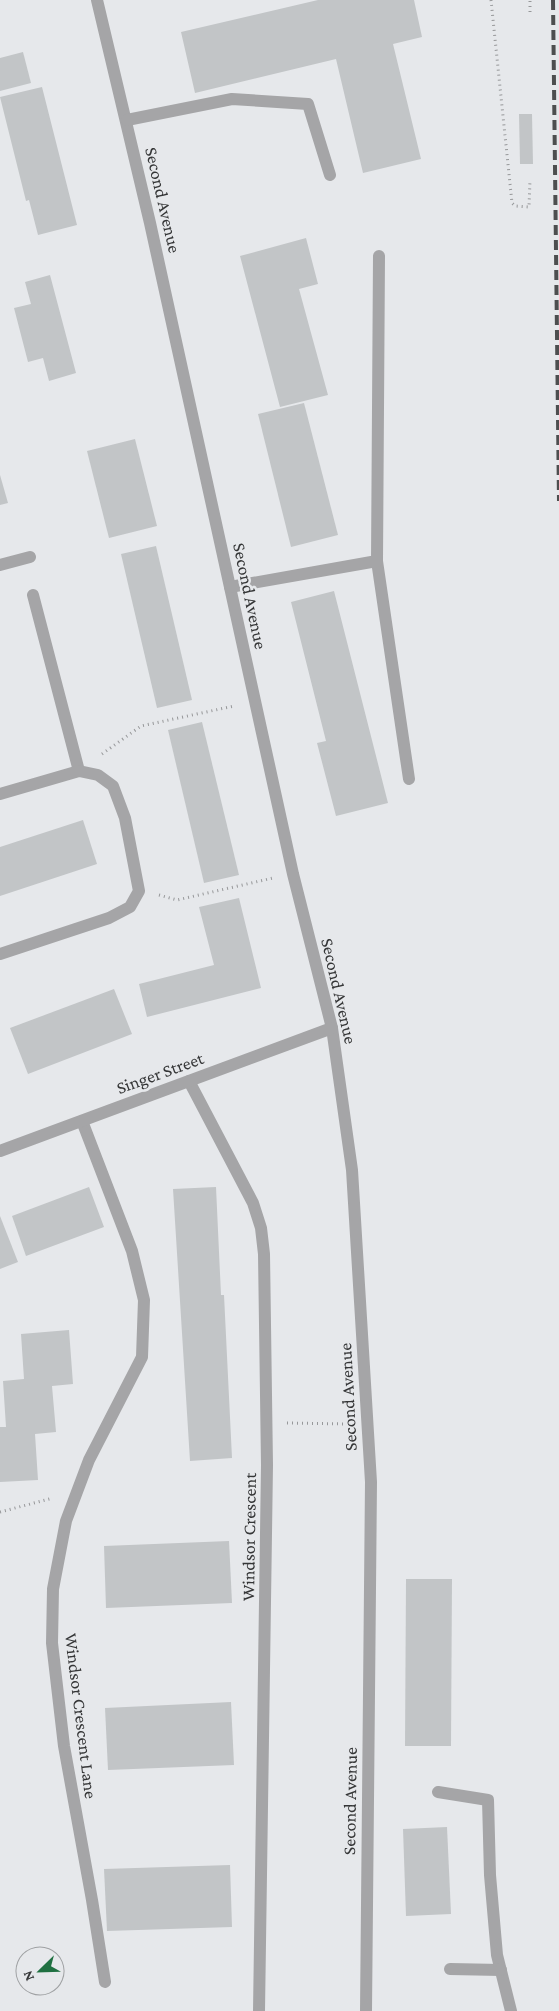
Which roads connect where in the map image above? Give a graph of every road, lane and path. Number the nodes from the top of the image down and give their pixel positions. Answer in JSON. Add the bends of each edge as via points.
{"nodes":[{"id":1,"x":97,"y":0,"type":"edge"},
{"id":2,"x":491,"y":0,"type":"edge"},
{"id":3,"x":530,"y":0,"type":"edge"},
{"id":4,"x":530,"y":12,"type":"dead end"},
{"id":5,"x":126,"y":120,"type":"junction"},
{"id":6,"x":330,"y":175,"type":"dead end"},
{"id":7,"x":530,"y":180,"type":"dead end"},
{"id":8,"x":379,"y":256,"type":"dead end"},
{"id":9,"x":30,"y":557,"type":"dead end"},
{"id":10,"x":377,"y":561,"type":"junction"},
{"id":11,"x":0,"y":565,"type":"edge"},
{"id":12,"x":230,"y":587,"type":"junction"},
{"id":13,"x":33,"y":596,"type":"dead end"},
{"id":14,"x":255,"y":702,"type":"junction"},
{"id":15,"x":79,"y":771,"type":"junction"},
{"id":16,"x":409,"y":779,"type":"dead end"},
{"id":17,"x":0,"y":794,"type":"edge"},
{"id":18,"x":293,"y":874,"type":"junction"},
{"id":19,"x":139,"y":891,"type":"junction"},
{"id":20,"x":0,"y":954,"type":"edge"},
{"id":21,"x":332,"y":1028,"type":"junction"},
{"id":22,"x":190,"y":1081,"type":"junction"},
{"id":23,"x":82,"y":1121,"type":"junction"},
{"id":24,"x":1,"y":1146,"type":"edge"},
{"id":25,"x":267,"y":1423,"type":"junction"},
{"id":26,"x":367,"y":1424,"type":"junction"},
{"id":27,"x":77,"y":1492,"type":"junction"},
{"id":28,"x":0,"y":1512,"type":"edge"},
{"id":29,"x":438,"y":1792,"type":"dead end"},
{"id":30,"x":450,"y":1969,"type":"dead end"},
{"id":31,"x":501,"y":1970,"type":"junction"},
{"id":32,"x":105,"y":1982,"type":"dead end"},
{"id":33,"x":259,"y":2011,"type":"edge"},
{"id":34,"x":366,"y":2011,"type":"edge"},
{"id":35,"x":511,"y":2011,"type":"edge"}],
"edges":[{"from":1,"to":5,"type":"street","name":"Second Avenue"},
{"from":2,"to":7,"type":"path","via":[[512,203],[515,206],[529,207]]},
{"from":3,"to":4,"type":"path"},
{"from":5,"to":6,"type":"street","via":[[232,99],[308,104]]},
{"from":5,"to":12,"type":"street","name":"Second Avenue"},
{"from":8,"to":10,"type":"street"},
{"from":9,"to":11,"type":"street"},
{"from":10,"to":12,"type":"street"},
{"from":10,"to":16,"type":"street"},
{"from":12,"to":14,"type":"street","name":"Second Avenue"},
{"from":13,"to":15,"type":"street"},
{"from":14,"to":15,"type":"path","via":[[141,726]]},
{"from":14,"to":18,"type":"street","name":"Second Avenue"},
{"from":15,"to":17,"type":"street"},
{"from":15,"to":19,"type":"street","via":[[98,774],[114,786],[126,818]]},
{"from":18,"to":19,"type":"path","via":[[177,900]]},
{"from":18,"to":21,"type":"street","name":"Second Avenue"},
{"from":19,"to":20,"type":"street","via":[[130,907],[109,918]]},
{"from":21,"to":22,"type":"street","name":"Singer Street"},
{"from":21,"to":26,"type":"street","name":"Second Avenue","via":[[352,1170]]},
{"from":22,"to":23,"type":"street","name":"Singer Street"},
{"from":22,"to":25,"type":"street","name":"Windsor Crescent","via":[[254,1203],[261,1228]]},
{"from":23,"to":24,"type":"street","name":"Singer Street"},
{"from":23,"to":27,"type":"street","name":"Windsor Crescent Lane","via":[[132,1251],[144,1300],[142,1357],[89,1460]]},
{"from":25,"to":26,"type":"path"},
{"from":25,"to":33,"type":"street","name":"Windsor Crescent"},
{"from":26,"to":34,"type":"street","name":"Second Avenue","via":[[371,1492]]},
{"from":27,"to":28,"type":"path"},
{"from":27,"to":32,"type":"street","name":"Windsor Crescent Lane","via":[[66,1521],[53,1589],[52,1643],[64,1746]]},
{"from":29,"to":31,"type":"street","via":[[488,1800],[490,1876]]},
{"from":30,"to":31,"type":"street"},
{"from":31,"to":35,"type":"street"}]}
